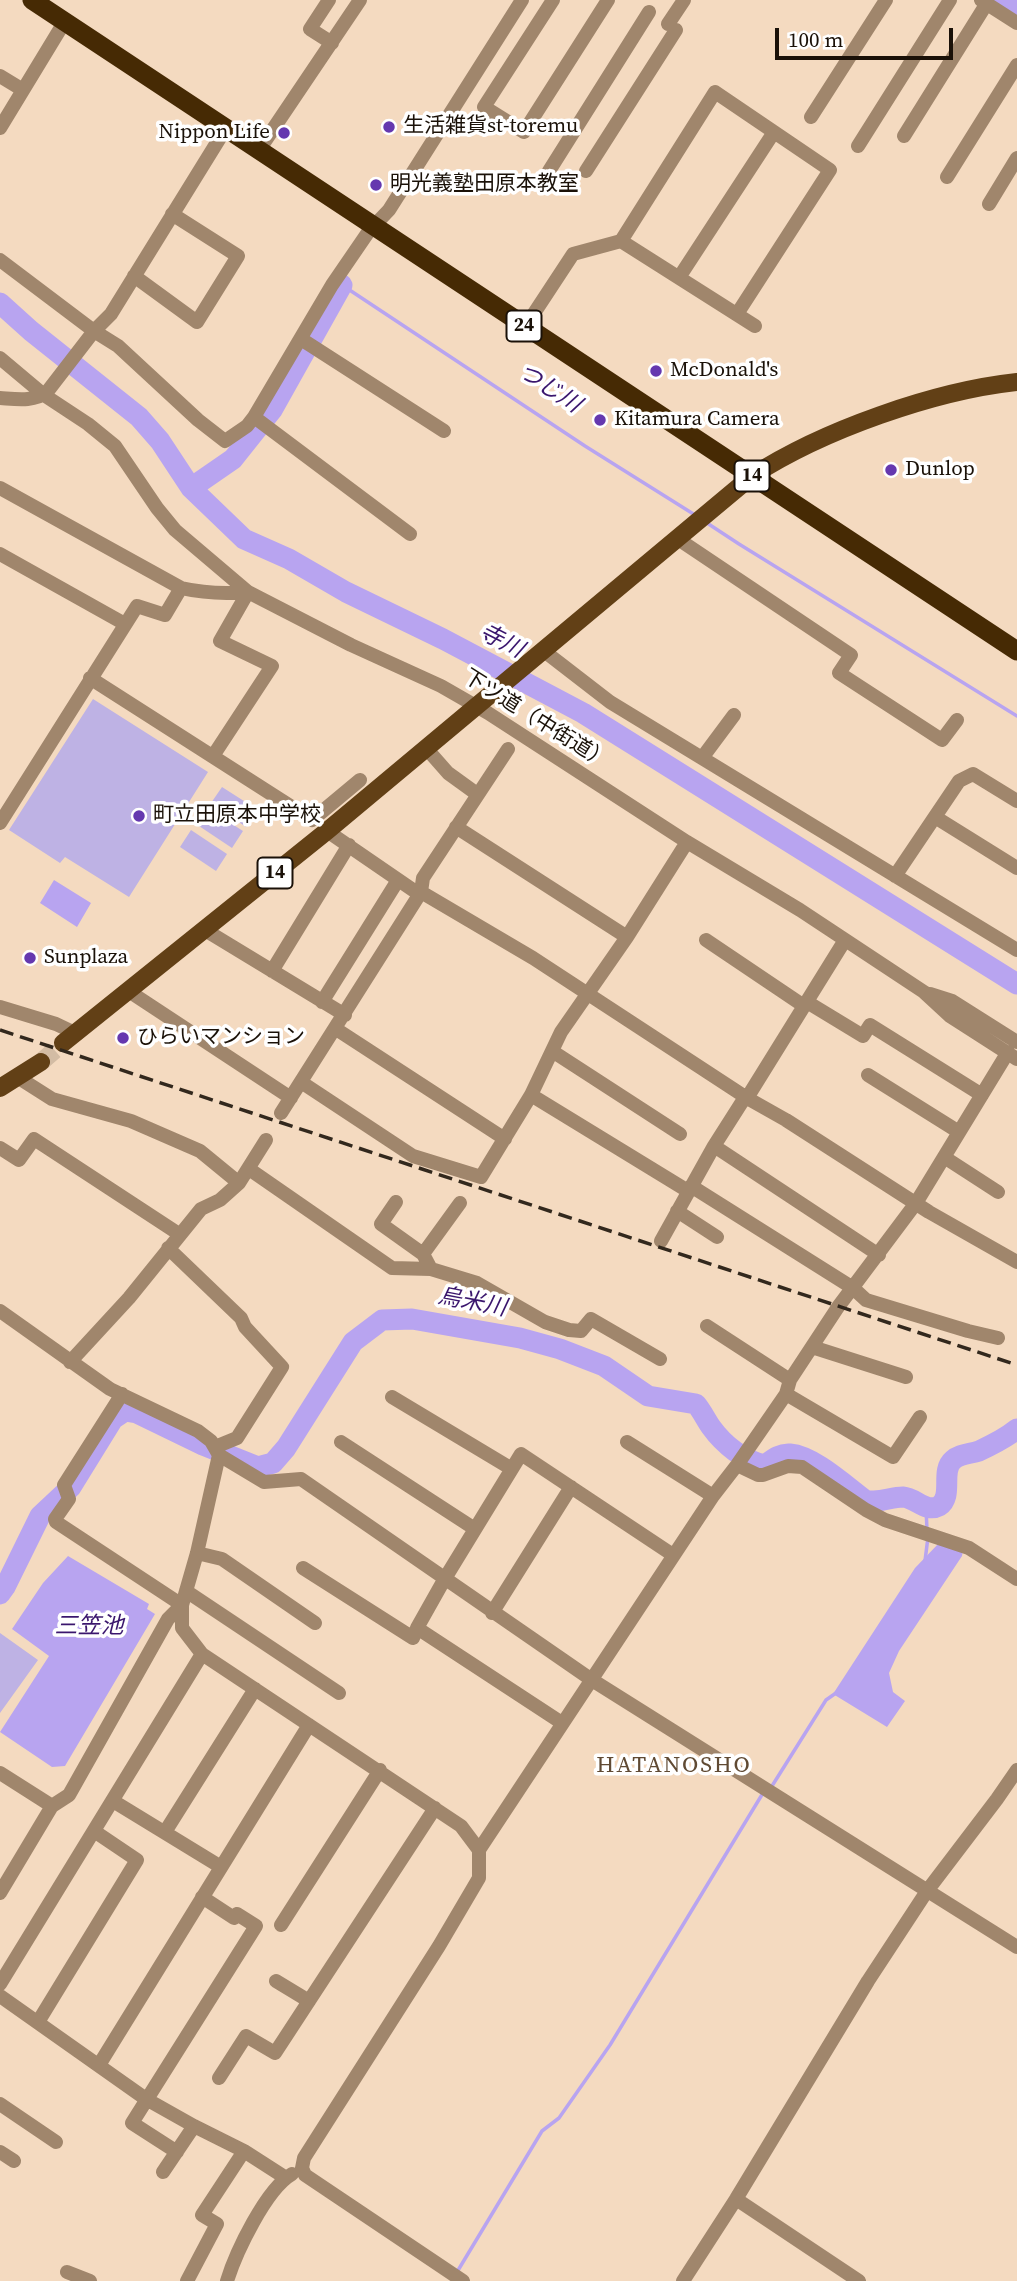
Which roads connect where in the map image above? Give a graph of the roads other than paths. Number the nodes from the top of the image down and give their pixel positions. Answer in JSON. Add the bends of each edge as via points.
{"nodes":[{"id":1,"x":32,"y":0,"type":"edge"},
{"id":2,"x":330,"y":0,"type":"edge"},
{"id":3,"x":360,"y":0,"type":"edge"},
{"id":4,"x":523,"y":0,"type":"edge"},
{"id":5,"x":553,"y":0,"type":"edge"},
{"id":6,"x":608,"y":0,"type":"edge"},
{"id":7,"x":684,"y":0,"type":"edge"},
{"id":8,"x":886,"y":0,"type":"edge"},
{"id":9,"x":950,"y":0,"type":"edge"},
{"id":10,"x":984,"y":2,"type":"edge"},
{"id":11,"x":649,"y":12,"type":"dead end"},
{"id":12,"x":65,"y":21,"type":"junction"},
{"id":13,"x":1017,"y":23,"type":"edge"},
{"id":14,"x":332,"y":43,"type":"junction"},
{"id":15,"x":1017,"y":65,"type":"edge"},
{"id":16,"x":0,"y":76,"type":"edge"},
{"id":17,"x":23,"y":90,"type":"junction"},
{"id":18,"x":811,"y":117,"type":"dead end"},
{"id":19,"x":0,"y":128,"type":"edge"},
{"id":20,"x":226,"y":128,"type":"junction"},
{"id":21,"x":774,"y":132,"type":"junction"},
{"id":22,"x":904,"y":136,"type":"dead end"},
{"id":23,"x":858,"y":146,"type":"dead end"},
{"id":24,"x":259,"y":150,"type":"junction"},
{"id":25,"x":1017,"y":158,"type":"edge"},
{"id":26,"x":549,"y":171,"type":"dead end"},
{"id":27,"x":586,"y":171,"type":"dead end"},
{"id":28,"x":947,"y":177,"type":"dead end"},
{"id":29,"x":989,"y":204,"type":"dead end"},
{"id":30,"x":172,"y":214,"type":"junction"},
{"id":31,"x":373,"y":226,"type":"junction"},
{"id":32,"x":621,"y":241,"type":"junction"},
{"id":33,"x":0,"y":260,"type":"edge"},
{"id":34,"x":134,"y":276,"type":"junction"},
{"id":35,"x":680,"y":276,"type":"junction"},
{"id":36,"x":737,"y":314,"type":"junction"},
{"id":37,"x":755,"y":326,"type":"dead end"},
{"id":38,"x":525,"y":327,"type":"junction"},
{"id":39,"x":92,"y":334,"type":"junction"},
{"id":40,"x":307,"y":343,"type":"junction"},
{"id":41,"x":0,"y":358,"type":"edge"},
{"id":42,"x":1017,"y":382,"type":"edge"},
{"id":43,"x":46,"y":394,"type":"junction"},
{"id":44,"x":0,"y":398,"type":"edge"},
{"id":45,"x":260,"y":421,"type":"junction"},
{"id":46,"x":444,"y":431,"type":"dead end"},
{"id":47,"x":752,"y":476,"type":"junction"},
{"id":48,"x":0,"y":488,"type":"edge"},
{"id":49,"x":410,"y":534,"type":"dead end"},
{"id":50,"x":678,"y":539,"type":"junction"},
{"id":51,"x":0,"y":554,"type":"edge"},
{"id":52,"x":181,"y":588,"type":"junction"},
{"id":53,"x":248,"y":592,"type":"junction"},
{"id":54,"x":125,"y":624,"type":"junction"},
{"id":55,"x":1017,"y":652,"type":"edge"},
{"id":56,"x":540,"y":655,"type":"junction"},
{"id":57,"x":90,"y":678,"type":"junction"},
{"id":58,"x":480,"y":703,"type":"junction"},
{"id":59,"x":734,"y":715,"type":"dead end"},
{"id":60,"x":957,"y":720,"type":"dead end"},
{"id":61,"x":426,"y":748,"type":"junction"},
{"id":62,"x":508,"y":749,"type":"dead end"},
{"id":63,"x":213,"y":756,"type":"junction"},
{"id":64,"x":702,"y":758,"type":"junction"},
{"id":65,"x":360,"y":780,"type":"dead end"},
{"id":66,"x":477,"y":793,"type":"junction"},
{"id":67,"x":1017,"y":801,"type":"edge"},
{"id":68,"x":935,"y":817,"type":"junction"},
{"id":69,"x":0,"y":823,"type":"edge"},
{"id":70,"x":456,"y":827,"type":"junction"},
{"id":71,"x":327,"y":831,"type":"junction"},
{"id":72,"x":687,"y":842,"type":"junction"},
{"id":73,"x":349,"y":845,"type":"junction"},
{"id":74,"x":1017,"y":868,"type":"edge"},
{"id":75,"x":895,"y":876,"type":"junction"},
{"id":76,"x":398,"y":880,"type":"junction"},
{"id":77,"x":421,"y":892,"type":"junction"},
{"id":78,"x":205,"y":930,"type":"junction"},
{"id":79,"x":627,"y":937,"type":"junction"},
{"id":80,"x":706,"y":940,"type":"dead end"},
{"id":81,"x":845,"y":940,"type":"junction"},
{"id":82,"x":1017,"y":950,"type":"edge"},
{"id":83,"x":272,"y":971,"type":"junction"},
{"id":84,"x":130,"y":992,"type":"junction"},
{"id":85,"x":587,"y":994,"type":"junction"},
{"id":86,"x":323,"y":1002,"type":"junction"},
{"id":87,"x":806,"y":1004,"type":"junction"},
{"id":88,"x":0,"y":1007,"type":"edge"},
{"id":89,"x":345,"y":1015,"type":"junction"},
{"id":90,"x":335,"y":1029,"type":"junction"},
{"id":91,"x":70,"y":1039,"type":"joint"},
{"id":92,"x":552,"y":1051,"type":"junction"},
{"id":93,"x":1014,"y":1051,"type":"edge"},
{"id":94,"x":41,"y":1062,"type":"tunnel mouth"},
{"id":95,"x":868,"y":1075,"type":"dead end"},
{"id":96,"x":19,"y":1077,"type":"junction"},
{"id":97,"x":301,"y":1082,"type":"junction"},
{"id":98,"x":0,"y":1088,"type":"edge"},
{"id":99,"x":982,"y":1095,"type":"junction"},
{"id":100,"x":531,"y":1096,"type":"junction"},
{"id":101,"x":290,"y":1098,"type":"junction"},
{"id":102,"x":747,"y":1098,"type":"junction"},
{"id":103,"x":281,"y":1113,"type":"dead end"},
{"id":104,"x":959,"y":1132,"type":"junction"},
{"id":105,"x":680,"y":1134,"type":"dead end"},
{"id":106,"x":505,"y":1139,"type":"junction"},
{"id":107,"x":266,"y":1140,"type":"dead end"},
{"id":108,"x":714,"y":1146,"type":"junction"},
{"id":109,"x":0,"y":1148,"type":"edge"},
{"id":110,"x":944,"y":1157,"type":"junction"},
{"id":111,"x":249,"y":1169,"type":"junction"},
{"id":112,"x":239,"y":1183,"type":"junction"},
{"id":113,"x":690,"y":1189,"type":"junction"},
{"id":114,"x":998,"y":1192,"type":"dead end"},
{"id":115,"x":396,"y":1202,"type":"dead end"},
{"id":116,"x":460,"y":1203,"type":"dead end"},
{"id":117,"x":916,"y":1203,"type":"junction"},
{"id":118,"x":677,"y":1211,"type":"junction"},
{"id":119,"x":179,"y":1234,"type":"junction"},
{"id":120,"x":717,"y":1237,"type":"dead end"},
{"id":121,"x":661,"y":1241,"type":"dead end"},
{"id":122,"x":168,"y":1248,"type":"junction"},
{"id":123,"x":423,"y":1254,"type":"junction"},
{"id":124,"x":879,"y":1255,"type":"junction"},
{"id":125,"x":1017,"y":1262,"type":"edge"},
{"id":126,"x":431,"y":1269,"type":"junction"},
{"id":127,"x":853,"y":1288,"type":"junction"},
{"id":128,"x":0,"y":1311,"type":"edge"},
{"id":129,"x":707,"y":1326,"type":"dead end"},
{"id":130,"x":998,"y":1338,"type":"dead end"},
{"id":131,"x":813,"y":1347,"type":"junction"},
{"id":132,"x":660,"y":1359,"type":"dead end"},
{"id":133,"x":70,"y":1362,"type":"junction"},
{"id":134,"x":906,"y":1377,"type":"dead end"},
{"id":135,"x":788,"y":1387,"type":"junction"},
{"id":136,"x":122,"y":1394,"type":"junction"},
{"id":137,"x":392,"y":1397,"type":"dead end"},
{"id":138,"x":919,"y":1417,"type":"dead end"},
{"id":139,"x":341,"y":1442,"type":"dead end"},
{"id":140,"x":627,"y":1442,"type":"dead end"},
{"id":141,"x":217,"y":1451,"type":"junction"},
{"id":142,"x":741,"y":1459,"type":"junction"},
{"id":143,"x":512,"y":1469,"type":"junction"},
{"id":144,"x":571,"y":1487,"type":"junction"},
{"id":145,"x":713,"y":1496,"type":"junction"},
{"id":146,"x":475,"y":1529,"type":"junction"},
{"id":147,"x":197,"y":1553,"type":"junction"},
{"id":148,"x":673,"y":1555,"type":"junction"},
{"id":149,"x":303,"y":1568,"type":"dead end"},
{"id":150,"x":1017,"y":1578,"type":"edge"},
{"id":151,"x":444,"y":1580,"type":"junction"},
{"id":152,"x":184,"y":1598,"type":"junction"},
{"id":153,"x":492,"y":1613,"type":"junction"},
{"id":154,"x":315,"y":1623,"type":"dead end"},
{"id":155,"x":417,"y":1628,"type":"junction"},
{"id":156,"x":202,"y":1654,"type":"junction"},
{"id":157,"x":592,"y":1680,"type":"junction"},
{"id":158,"x":255,"y":1689,"type":"junction"},
{"id":159,"x":339,"y":1693,"type":"dead end"},
{"id":160,"x":562,"y":1723,"type":"junction"},
{"id":161,"x":309,"y":1725,"type":"junction"},
{"id":162,"x":380,"y":1770,"type":"junction"},
{"id":163,"x":1017,"y":1770,"type":"edge"},
{"id":164,"x":0,"y":1773,"type":"edge"},
{"id":165,"x":113,"y":1801,"type":"junction"},
{"id":166,"x":52,"y":1806,"type":"junction"},
{"id":167,"x":435,"y":1808,"type":"junction"},
{"id":168,"x":94,"y":1831,"type":"junction"},
{"id":169,"x":165,"y":1832,"type":"junction"},
{"id":170,"x":479,"y":1850,"type":"junction"},
{"id":171,"x":221,"y":1867,"type":"junction"},
{"id":172,"x":927,"y":1891,"type":"junction"},
{"id":173,"x":0,"y":1893,"type":"edge"},
{"id":174,"x":202,"y":1898,"type":"junction"},
{"id":175,"x":281,"y":1924,"type":"dead end"},
{"id":176,"x":1017,"y":1947,"type":"edge"},
{"id":177,"x":276,"y":1981,"type":"dead end"},
{"id":178,"x":0,"y":1984,"type":"edge"},
{"id":179,"x":0,"y":1996,"type":"edge"},
{"id":180,"x":309,"y":2001,"type":"junction"},
{"id":181,"x":38,"y":2022,"type":"junction"},
{"id":182,"x":99,"y":2065,"type":"junction"},
{"id":183,"x":219,"y":2078,"type":"dead end"},
{"id":184,"x":146,"y":2099,"type":"junction"},
{"id":185,"x":0,"y":2104,"type":"edge"},
{"id":186,"x":194,"y":2126,"type":"junction"},
{"id":187,"x":56,"y":2142,"type":"dead end"},
{"id":188,"x":244,"y":2151,"type":"junction"},
{"id":189,"x":0,"y":2152,"type":"edge"},
{"id":190,"x":177,"y":2152,"type":"junction"},
{"id":191,"x":14,"y":2161,"type":"dead end"},
{"id":192,"x":303,"y":2171,"type":"junction"},
{"id":193,"x":163,"y":2172,"type":"dead end"},
{"id":194,"x":286,"y":2178,"type":"junction"},
{"id":195,"x":736,"y":2199,"type":"junction"},
{"id":196,"x":67,"y":2272,"type":"dead end"},
{"id":197,"x":90,"y":2281,"type":"edge"},
{"id":198,"x":187,"y":2281,"type":"edge"},
{"id":199,"x":226,"y":2281,"type":"edge"},
{"id":200,"x":463,"y":2281,"type":"edge"},
{"id":201,"x":683,"y":2281,"type":"edge"},
{"id":202,"x":859,"y":2281,"type":"edge"}],
"edges":[{"from":1,"to":12,"type":"highway","number":"24"},
{"from":2,"to":14,"type":"street","via":[[310,29]]},
{"from":3,"to":14,"type":"street"},
{"from":4,"to":31,"type":"street","via":[[389,210]]},
{"from":5,"to":6,"type":"street","via":[[484,107],[524,132]]},
{"from":7,"to":27,"type":"street"},
{"from":8,"to":18,"type":"street"},
{"from":9,"to":23,"type":"street"},
{"from":10,"to":13,"type":"street"},
{"from":10,"to":22,"type":"street"},
{"from":11,"to":26,"type":"street"},
{"from":12,"to":17,"type":"street"},
{"from":12,"to":20,"type":"highway","number":"24"},
{"from":14,"to":24,"type":"street"},
{"from":15,"to":28,"type":"street"},
{"from":16,"to":17,"type":"street"},
{"from":17,"to":19,"type":"street"},
{"from":20,"to":24,"type":"highway","number":"24"},
{"from":20,"to":30,"type":"street"},
{"from":21,"to":32,"type":"street","via":[[715,92]]},
{"from":21,"to":35,"type":"street"},
{"from":21,"to":36,"type":"street","via":[[830,170]]},
{"from":24,"to":31,"type":"highway","number":"24"},
{"from":25,"to":29,"type":"street"},
{"from":30,"to":34,"type":"street"},
{"from":30,"to":34,"type":"street","via":[[238,256],[197,322]]},
{"from":31,"to":38,"type":"highway","number":"24"},
{"from":31,"to":40,"type":"street","via":[[332,285]]},
{"from":32,"to":35,"type":"street"},
{"from":32,"to":38,"type":"street","via":[[573,254]]},
{"from":33,"to":39,"type":"street"},
{"from":34,"to":39,"type":"street","via":[[111,314]]},
{"from":35,"to":36,"type":"street"},
{"from":36,"to":37,"type":"street"},
{"from":38,"to":47,"type":"highway","number":"24"},
{"from":39,"to":43,"type":"street"},
{"from":39,"to":45,"type":"street","via":[[118,346],[225,441]]},
{"from":40,"to":45,"type":"street"},
{"from":40,"to":46,"type":"street"},
{"from":41,"to":43,"type":"street"},
{"from":42,"to":47,"type":"main road","number":"14","via":[[884,414],[785,456]]},
{"from":43,"to":44,"type":"street","via":[[24,400]]},
{"from":43,"to":53,"type":"street","via":[[115,446],[175,530]]},
{"from":45,"to":49,"type":"street"},
{"from":47,"to":50,"type":"main road","number":"14"},
{"from":47,"to":55,"type":"highway","number":"24"},
{"from":48,"to":52,"type":"street","name":"下ツ道（中街道）"},
{"from":50,"to":56,"type":"main road","number":"14"},
{"from":50,"to":60,"type":"street","via":[[850,655],[839,673],[850,681],[942,740]]},
{"from":51,"to":54,"type":"street"},
{"from":52,"to":53,"type":"street","name":"下ツ道（中街道）"},
{"from":52,"to":54,"type":"street","via":[[165,615],[137,606]]},
{"from":53,"to":58,"type":"street","name":"下ツ道（中街道）"},
{"from":53,"to":63,"type":"street","via":[[220,641],[272,666]]},
{"from":54,"to":57,"type":"street"},
{"from":56,"to":58,"type":"main road","number":"14"},
{"from":56,"to":64,"type":"street"},
{"from":57,"to":63,"type":"street"},
{"from":57,"to":69,"type":"street"},
{"from":58,"to":61,"type":"main road","number":"14"},
{"from":58,"to":72,"type":"street","name":"下ツ道（中街道）"},
{"from":59,"to":64,"type":"street"},
{"from":61,"to":66,"type":"street","via":[[448,773]]},
{"from":61,"to":71,"type":"main road","number":"14"},
{"from":62,"to":66,"type":"street"},
{"from":63,"to":65,"type":"street","via":[[312,820]]},
{"from":64,"to":75,"type":"street"},
{"from":66,"to":70,"type":"street"},
{"from":67,"to":68,"type":"street","via":[[973,774],[959,781]]},
{"from":68,"to":74,"type":"street"},
{"from":68,"to":75,"type":"street"},
{"from":70,"to":77,"type":"street","via":[[424,878]]},
{"from":70,"to":79,"type":"street"},
{"from":71,"to":73,"type":"street"},
{"from":71,"to":78,"type":"main road","number":"14"},
{"from":72,"to":79,"type":"street"},
{"from":72,"to":81,"type":"street","name":"下ツ道（中街道）"},
{"from":73,"to":76,"type":"street"},
{"from":73,"to":83,"type":"street"},
{"from":75,"to":82,"type":"street"},
{"from":76,"to":77,"type":"street"},
{"from":76,"to":86,"type":"street"},
{"from":77,"to":85,"type":"street"},
{"from":77,"to":89,"type":"street"},
{"from":78,"to":83,"type":"street"},
{"from":78,"to":84,"type":"main road","number":"14"},
{"from":79,"to":85,"type":"street"},
{"from":80,"to":87,"type":"street"},
{"from":81,"to":87,"type":"street"},
{"from":81,"to":93,"type":"street","name":"下ツ道（中街道）","via":[[924,992],[950,1016]]},
{"from":83,"to":86,"type":"street"},
{"from":84,"to":91,"type":"main road","number":"14"},
{"from":84,"to":101,"type":"street"},
{"from":85,"to":92,"type":"street"},
{"from":85,"to":102,"type":"street"},
{"from":86,"to":89,"type":"street"},
{"from":87,"to":99,"type":"street","via":[[863,1036],[870,1025]]},
{"from":87,"to":102,"type":"street"},
{"from":88,"to":91,"type":"street","via":[[56,1024]]},
{"from":89,"to":90,"type":"street"},
{"from":90,"to":97,"type":"street"},
{"from":90,"to":106,"type":"street"},
{"from":92,"to":100,"type":"street"},
{"from":92,"to":105,"type":"street"},
{"from":93,"to":99,"type":"street"},
{"from":94,"to":96,"type":"main road"},
{"from":95,"to":104,"type":"street"},
{"from":96,"to":98,"type":"main road"},
{"from":96,"to":112,"type":"street","via":[[52,1099],[131,1121],[200,1152]]},
{"from":97,"to":101,"type":"street"},
{"from":97,"to":106,"type":"street","via":[[413,1156],[481,1177]]},
{"from":99,"to":104,"type":"street"},
{"from":100,"to":106,"type":"street"},
{"from":100,"to":113,"type":"street"},
{"from":101,"to":103,"type":"street"},
{"from":102,"to":108,"type":"street"},
{"from":102,"to":117,"type":"street"},
{"from":104,"to":110,"type":"street"},
{"from":107,"to":111,"type":"street"},
{"from":108,"to":113,"type":"street"},
{"from":108,"to":124,"type":"street"},
{"from":109,"to":119,"type":"street","via":[[19,1160],[34,1139]]},
{"from":110,"to":114,"type":"street"},
{"from":110,"to":117,"type":"street"},
{"from":111,"to":112,"type":"street"},
{"from":111,"to":126,"type":"street","via":[[392,1268]]},
{"from":112,"to":119,"type":"street","via":[[201,1209]]},
{"from":113,"to":118,"type":"street"},
{"from":113,"to":127,"type":"street"},
{"from":115,"to":123,"type":"street","via":[[381,1224]]},
{"from":116,"to":123,"type":"street"},
{"from":117,"to":124,"type":"street"},
{"from":117,"to":125,"type":"street"},
{"from":118,"to":120,"type":"street"},
{"from":118,"to":121,"type":"street"},
{"from":119,"to":122,"type":"street"},
{"from":122,"to":133,"type":"street"},
{"from":122,"to":141,"type":"street","via":[[241,1318],[282,1367],[237,1438]]},
{"from":123,"to":126,"type":"street"},
{"from":124,"to":127,"type":"street"},
{"from":126,"to":132,"type":"street","via":[[477,1283],[545,1322],[569,1330],[581,1331],[591,1319]]},
{"from":127,"to":130,"type":"street","via":[[866,1300]]},
{"from":127,"to":131,"type":"street"},
{"from":128,"to":133,"type":"street"},
{"from":129,"to":135,"type":"street"},
{"from":131,"to":134,"type":"street"},
{"from":131,"to":135,"type":"street"},
{"from":133,"to":136,"type":"street"},
{"from":135,"to":138,"type":"street","via":[[893,1457]]},
{"from":135,"to":142,"type":"street"},
{"from":136,"to":141,"type":"street","via":[[198,1431]]},
{"from":136,"to":152,"type":"street","via":[[67,1492],[56,1522]]},
{"from":137,"to":143,"type":"street"},
{"from":139,"to":146,"type":"street"},
{"from":140,"to":145,"type":"street"},
{"from":141,"to":147,"type":"street"},
{"from":141,"to":151,"type":"street","via":[[264,1482],[301,1479]]},
{"from":142,"to":145,"type":"street"},
{"from":142,"to":150,"type":"street","via":[[758,1475],[802,1467],[885,1520],[969,1548]]},
{"from":143,"to":144,"type":"street","via":[[521,1454]]},
{"from":143,"to":146,"type":"street"},
{"from":144,"to":148,"type":"street"},
{"from":144,"to":153,"type":"street"},
{"from":145,"to":148,"type":"street"},
{"from":146,"to":151,"type":"street"},
{"from":147,"to":152,"type":"street"},
{"from":147,"to":154,"type":"street","via":[[222,1559]]},
{"from":148,"to":157,"type":"street"},
{"from":149,"to":155,"type":"street","via":[[413,1638]]},
{"from":151,"to":153,"type":"street"},
{"from":151,"to":155,"type":"street"},
{"from":152,"to":156,"type":"street","via":[[182,1628]]},
{"from":152,"to":159,"type":"street"},
{"from":152,"to":166,"type":"street","via":[[69,1796]]},
{"from":153,"to":157,"type":"street"},
{"from":155,"to":160,"type":"street"},
{"from":156,"to":158,"type":"street"},
{"from":156,"to":165,"type":"street"},
{"from":157,"to":160,"type":"street"},
{"from":157,"to":172,"type":"street"},
{"from":158,"to":161,"type":"street"},
{"from":158,"to":169,"type":"street"},
{"from":160,"to":170,"type":"street"},
{"from":161,"to":162,"type":"street"},
{"from":161,"to":171,"type":"street"},
{"from":162,"to":167,"type":"street"},
{"from":162,"to":175,"type":"street"},
{"from":163,"to":172,"type":"street"},
{"from":164,"to":166,"type":"street"},
{"from":165,"to":168,"type":"street"},
{"from":165,"to":169,"type":"street"},
{"from":166,"to":173,"type":"street"},
{"from":167,"to":170,"type":"street","via":[[461,1826]]},
{"from":167,"to":180,"type":"street"},
{"from":168,"to":178,"type":"street"},
{"from":168,"to":181,"type":"street","via":[[137,1860]]},
{"from":169,"to":171,"type":"street"},
{"from":170,"to":192,"type":"street","via":[[479,1878],[304,2158]]},
{"from":171,"to":174,"type":"street"},
{"from":172,"to":176,"type":"street"},
{"from":172,"to":195,"type":"street"},
{"from":174,"to":182,"type":"street"},
{"from":174,"to":184,"type":"street","via":[[256,1926]]},
{"from":177,"to":180,"type":"street"},
{"from":179,"to":181,"type":"street"},
{"from":180,"to":183,"type":"street","via":[[275,2053],[246,2036]]},
{"from":181,"to":182,"type":"street"},
{"from":182,"to":184,"type":"street"},
{"from":184,"to":186,"type":"street"},
{"from":184,"to":190,"type":"street","via":[[132,2123]]},
{"from":185,"to":187,"type":"street"},
{"from":186,"to":188,"type":"street"},
{"from":186,"to":190,"type":"street"},
{"from":188,"to":194,"type":"street"},
{"from":188,"to":198,"type":"street","via":[[202,2215],[216,2224]]},
{"from":189,"to":191,"type":"street"},
{"from":190,"to":193,"type":"street"},
{"from":192,"to":194,"type":"street"},
{"from":192,"to":200,"type":"street"},
{"from":194,"to":199,"type":"street","via":[[247,2233]]},
{"from":195,"to":201,"type":"street"},
{"from":195,"to":202,"type":"street"},
{"from":196,"to":197,"type":"street"}]}
